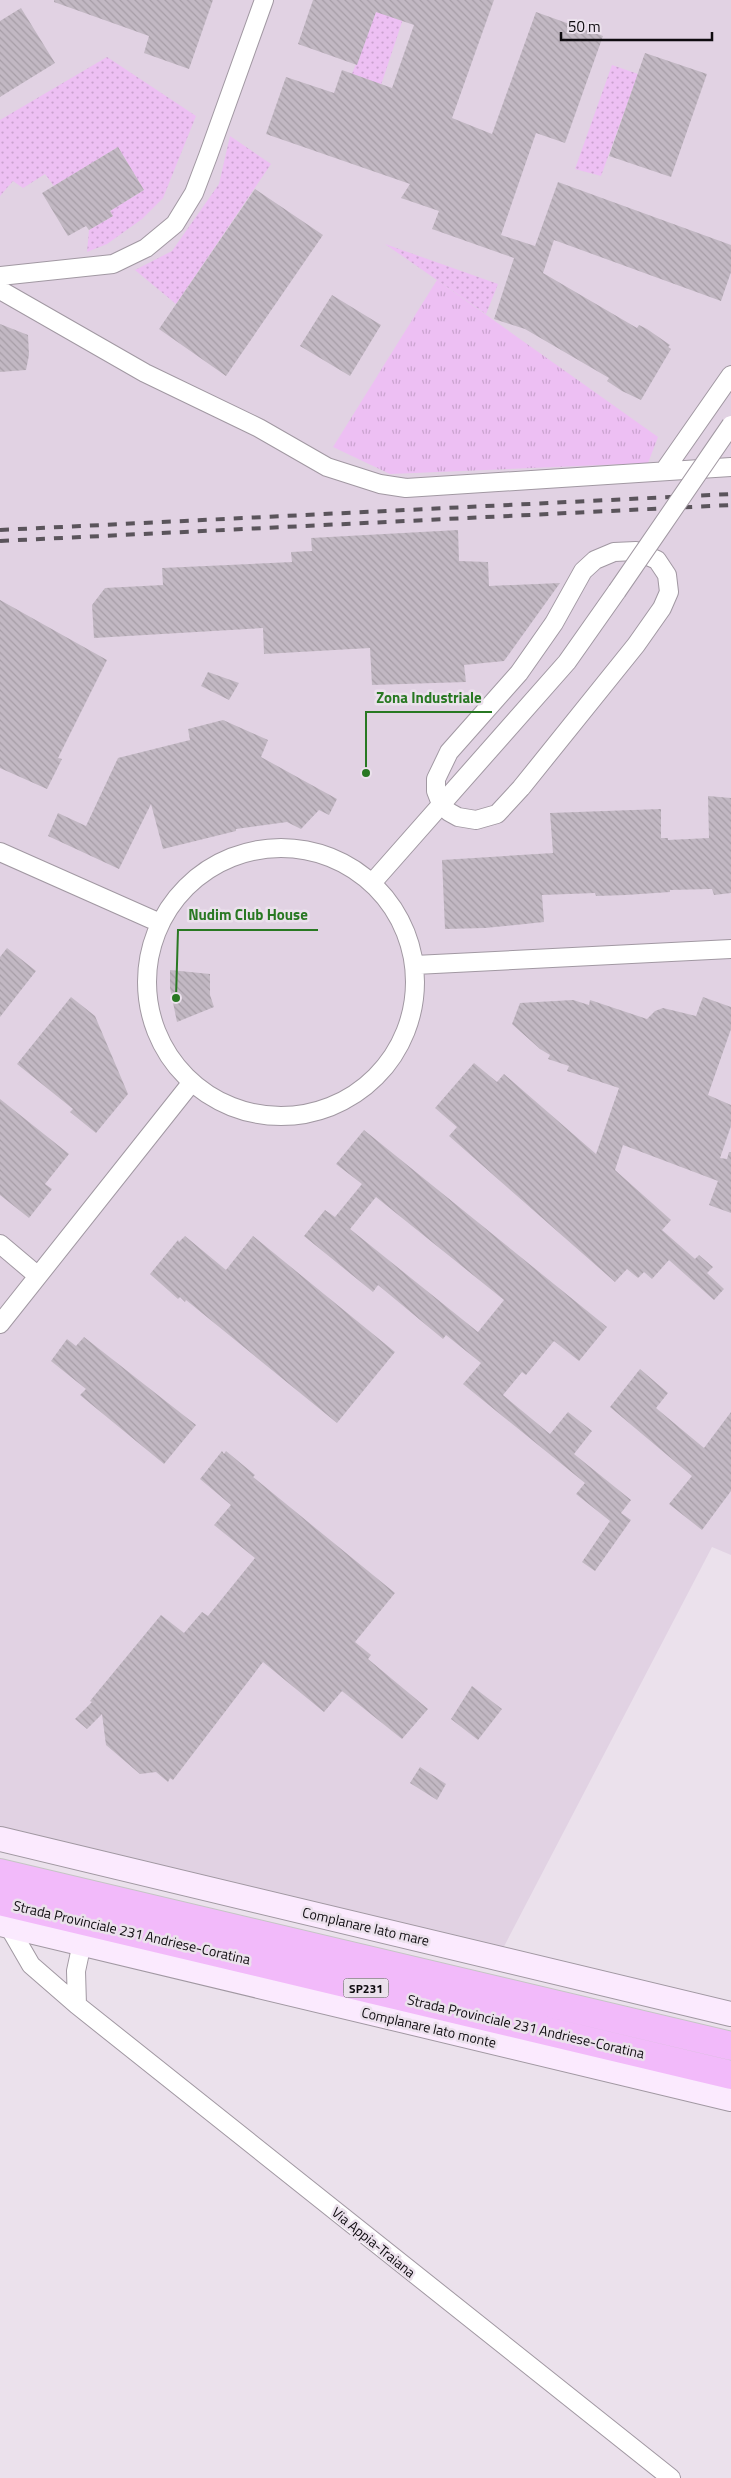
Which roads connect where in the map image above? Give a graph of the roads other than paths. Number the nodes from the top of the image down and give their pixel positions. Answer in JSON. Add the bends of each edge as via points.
{"nodes":[{"id":1,"x":264,"y":0,"type":"edge"},
{"id":2,"x":0,"y":276,"type":"edge"},
{"id":3,"x":0,"y":290,"type":"edge"},
{"id":4,"x":731,"y":375,"type":"edge"},
{"id":5,"x":731,"y":425,"type":"edge"},
{"id":6,"x":731,"y":467,"type":"edge"},
{"id":7,"x":664,"y":471,"type":"junction"},
{"id":8,"x":441,"y":804,"type":"junction"},
{"id":9,"x":0,"y":852,"type":"edge"},
{"id":10,"x":372,"y":883,"type":"junction"},
{"id":11,"x":160,"y":923,"type":"junction"},
{"id":12,"x":731,"y":949,"type":"edge"},
{"id":13,"x":415,"y":964,"type":"junction"},
{"id":14,"x":192,"y":1082,"type":"junction"},
{"id":15,"x":0,"y":1244,"type":"edge"},
{"id":16,"x":38,"y":1276,"type":"junction"},
{"id":17,"x":0,"y":1324,"type":"edge"},
{"id":18,"x":0,"y":1839,"type":"edge"},
{"id":19,"x":0,"y":1873,"type":"edge"},
{"id":20,"x":0,"y":1901,"type":"edge"},
{"id":21,"x":5,"y":1926,"type":"edge"},
{"id":22,"x":82,"y":1943,"type":"junction"},
{"id":23,"x":77,"y":2005,"type":"junction"},
{"id":24,"x":731,"y":2014,"type":"edge"},
{"id":25,"x":731,"y":2046,"type":"edge"},
{"id":26,"x":731,"y":2075,"type":"edge"},
{"id":27,"x":731,"y":2099,"type":"edge"},
{"id":28,"x":671,"y":2478,"type":"edge"}],
"edges":[{"from":1,"to":2,"type":"street","via":[[194,193],[175,224],[146,248],[113,264]]},
{"from":3,"to":7,"type":"street","via":[[145,373],[259,428],[326,467],[380,484],[406,488]]},
{"from":4,"to":7,"type":"street"},
{"from":5,"to":8,"type":"street","bridge":true,"via":[[567,662]]},
{"from":6,"to":7,"type":"street"},
{"from":8,"to":8,"type":"street","via":[[458,817],[476,820],[496,814],[521,788],[636,646],[662,608],[669,592],[667,575],[658,560],[636,551],[614,552],[595,560],[583,572],[554,623],[519,673],[445,759],[436,778]]},
{"from":8,"to":10,"type":"street"},
{"from":9,"to":11,"type":"street"},
{"from":10,"to":11,"type":"street","via":[[350,866],[324,855],[270,848],[217,864],[194,880]]},
{"from":10,"to":13,"type":"street","via":[[385,896],[400,920]]},
{"from":11,"to":14,"type":"street","via":[[147,971],[148,996],[162,1043]]},
{"from":12,"to":13,"type":"street"},
{"from":13,"to":14,"type":"street","via":[[413,1011],[402,1040],[381,1072],[345,1100],[301,1115],[277,1116],[232,1106]]},
{"from":14,"to":16,"type":"street"},
{"from":15,"to":16,"type":"street"},
{"from":16,"to":17,"type":"street"},
{"from":18,"to":24,"type":"street","name":"Complanare lato mare"},
{"from":19,"to":25,"type":"highway","name":"Strada Provinciale 231 Andriese-Coratina","number":"SP231"},
{"from":20,"to":26,"type":"highway","name":"Strada Provinciale 231 Andriese-Coratina","number":"SP231"},
{"from":21,"to":22,"type":"street","name":"Complanare lato monte"},
{"from":21,"to":23,"type":"street","name":"Via Appia-Traiana","via":[[31,1965]]},
{"from":22,"to":23,"type":"street","via":[[76,1972]]},
{"from":22,"to":27,"type":"street","name":"Complanare lato monte"},
{"from":23,"to":28,"type":"street","name":"Via Appia-Traiana"}]}
